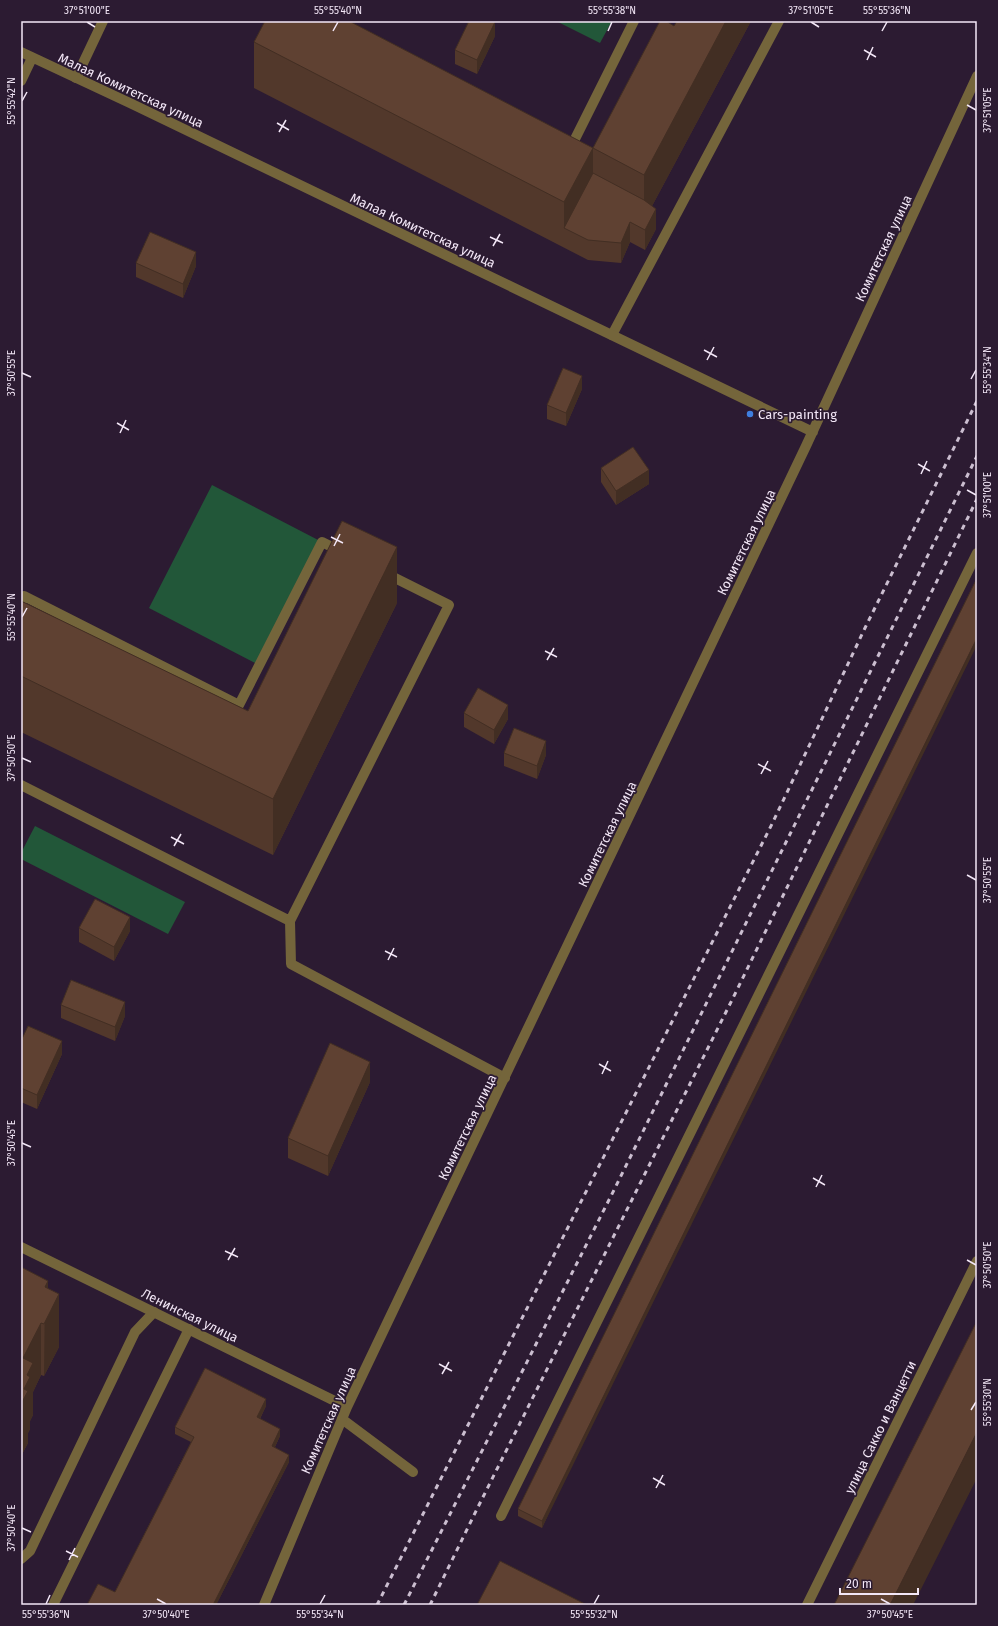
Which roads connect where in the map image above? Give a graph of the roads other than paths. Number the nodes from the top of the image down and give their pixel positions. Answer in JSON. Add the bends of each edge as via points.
{"nodes":[{"id":1,"x":103,"y":21,"type":"edge"},
{"id":2,"x":634,"y":21,"type":"edge"},
{"id":3,"x":779,"y":21,"type":"edge"},
{"id":4,"x":21,"y":52,"type":"edge"},
{"id":5,"x":32,"y":58,"type":"junction"},
{"id":6,"x":977,"y":76,"type":"edge"},
{"id":7,"x":76,"y":78,"type":"junction"},
{"id":8,"x":21,"y":81,"type":"edge"},
{"id":9,"x":556,"y":142,"type":"edge"},
{"id":10,"x":612,"y":335,"type":"junction"},
{"id":11,"x":813,"y":432,"type":"junction"},
{"id":12,"x":977,"y":553,"type":"edge"},
{"id":13,"x":350,"y":556,"type":"edge"},
{"id":14,"x":379,"y":570,"type":"edge"},
{"id":15,"x":21,"y":602,"type":"edge"},
{"id":16,"x":21,"y":785,"type":"edge"},
{"id":17,"x":290,"y":921,"type":"junction"},
{"id":18,"x":505,"y":1078,"type":"junction"},
{"id":19,"x":21,"y":1247,"type":"edge"},
{"id":20,"x":977,"y":1261,"type":"edge"},
{"id":21,"x":154,"y":1312,"type":"junction"},
{"id":22,"x":189,"y":1329,"type":"junction"},
{"id":23,"x":347,"y":1407,"type":"junction"},
{"id":24,"x":342,"y":1419,"type":"junction"},
{"id":25,"x":413,"y":1472,"type":"dead end"},
{"id":26,"x":501,"y":1516,"type":"dead end"},
{"id":27,"x":21,"y":1558,"type":"edge"},
{"id":28,"x":53,"y":1605,"type":"edge"},
{"id":29,"x":264,"y":1605,"type":"edge"},
{"id":30,"x":807,"y":1605,"type":"edge"}],
"edges":[{"from":1,"to":7,"type":"street"},
{"from":2,"to":9,"type":"street","via":[[570,149]]},
{"from":3,"to":10,"type":"street"},
{"from":4,"to":5,"type":"street","name":"Малая Комитетская улица"},
{"from":5,"to":7,"type":"street","name":"Малая Комитетская улица"},
{"from":5,"to":8,"type":"street"},
{"from":6,"to":11,"type":"street","name":"Комитетская улица"},
{"from":7,"to":10,"type":"street","name":"Малая Комитетская улица"},
{"from":10,"to":11,"type":"street","name":"Малая Комитетская улица"},
{"from":11,"to":18,"type":"street","name":"Комитетская улица"},
{"from":12,"to":26,"type":"street"},
{"from":13,"to":15,"type":"street","via":[[322,542],[239,705],[24,596]]},
{"from":14,"to":17,"type":"street","via":[[449,606]]},
{"from":16,"to":17,"type":"street"},
{"from":17,"to":18,"type":"street","via":[[291,964]]},
{"from":18,"to":23,"type":"street","name":"Комитетская улица"},
{"from":19,"to":21,"type":"street","name":"Ленинская улица"},
{"from":20,"to":30,"type":"street","name":"улица Сакко и Ванцетти"},
{"from":21,"to":22,"type":"street","name":"Ленинская улица"},
{"from":21,"to":27,"type":"street","via":[[135,1332],[30,1551]]},
{"from":22,"to":23,"type":"street","name":"Ленинская улица"},
{"from":22,"to":28,"type":"street"},
{"from":23,"to":24,"type":"street","name":"Комитетская улица"},
{"from":24,"to":25,"type":"street"},
{"from":24,"to":29,"type":"street","name":"Комитетская улица"}]}
